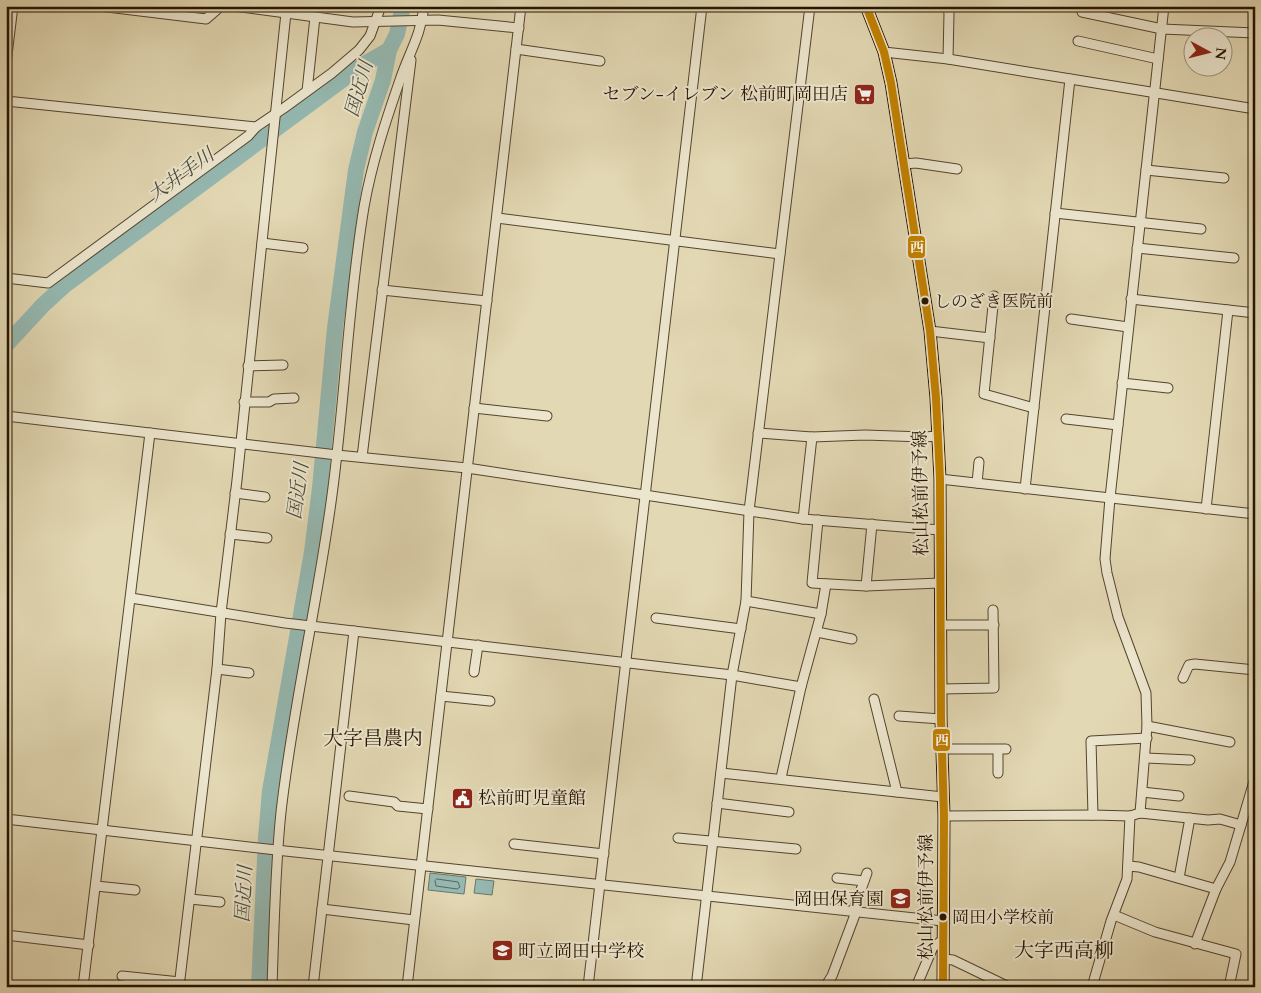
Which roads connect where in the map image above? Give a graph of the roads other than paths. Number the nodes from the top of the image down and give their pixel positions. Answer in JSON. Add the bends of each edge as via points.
{"nodes":[{"id":1,"x":13,"y":6,"type":"edge"},
{"id":2,"x":99,"y":6,"type":"edge"},
{"id":3,"x":221,"y":6,"type":"edge"},
{"id":4,"x":233,"y":6,"type":"edge"},
{"id":5,"x":314,"y":6,"type":"edge"},
{"id":6,"x":381,"y":6,"type":"edge"},
{"id":7,"x":424,"y":6,"type":"edge"},
{"id":8,"x":521,"y":6,"type":"edge"},
{"id":9,"x":702,"y":6,"type":"edge"},
{"id":10,"x":810,"y":6,"type":"edge"},
{"id":11,"x":866,"y":6,"type":"edge"},
{"id":12,"x":947,"y":6,"type":"edge"},
{"id":13,"x":1164,"y":6,"type":"edge"},
{"id":14,"x":136,"y":8,"type":"edge"},
{"id":15,"x":267,"y":9,"type":"edge"},
{"id":16,"x":1082,"y":12,"type":"dead end"},
{"id":17,"x":286,"y":13,"type":"junction"},
{"id":18,"x":314,"y":17,"type":"junction"},
{"id":19,"x":421,"y":20,"type":"junction"},
{"id":20,"x":378,"y":22,"type":"junction"},
{"id":21,"x":519,"y":28,"type":"junction"},
{"id":22,"x":1162,"y":29,"type":"junction"},
{"id":23,"x":1255,"y":34,"type":"edge"},
{"id":24,"x":1078,"y":40,"type":"dead end"},
{"id":25,"x":412,"y":50,"type":"junction"},
{"id":26,"x":516,"y":50,"type":"junction"},
{"id":27,"x":884,"y":52,"type":"junction"},
{"id":28,"x":948,"y":59,"type":"junction"},
{"id":29,"x":1158,"y":59,"type":"junction"},
{"id":30,"x":600,"y":61,"type":"dead end"},
{"id":31,"x":6,"y":63,"type":"edge"},
{"id":32,"x":1070,"y":79,"type":"junction"},
{"id":33,"x":308,"y":91,"type":"junction"},
{"id":34,"x":1155,"y":93,"type":"junction"},
{"id":35,"x":6,"y":101,"type":"edge"},
{"id":36,"x":1255,"y":109,"type":"edge"},
{"id":37,"x":275,"y":115,"type":"junction"},
{"id":38,"x":256,"y":127,"type":"junction"},
{"id":39,"x":904,"y":164,"type":"junction"},
{"id":40,"x":957,"y":169,"type":"dead end"},
{"id":41,"x":1146,"y":170,"type":"junction"},
{"id":42,"x":1224,"y":178,"type":"dead end"},
{"id":43,"x":1056,"y":212,"type":"junction"},
{"id":44,"x":497,"y":218,"type":"junction"},
{"id":45,"x":1140,"y":221,"type":"junction"},
{"id":46,"x":1201,"y":229,"type":"dead end"},
{"id":47,"x":674,"y":240,"type":"junction"},
{"id":48,"x":262,"y":243,"type":"junction"},
{"id":49,"x":303,"y":248,"type":"dead end"},
{"id":50,"x":1137,"y":248,"type":"junction"},
{"id":51,"x":780,"y":254,"type":"junction"},
{"id":52,"x":1234,"y":258,"type":"dead end"},
{"id":53,"x":6,"y":278,"type":"edge"},
{"id":54,"x":382,"y":290,"type":"junction"},
{"id":55,"x":994,"y":296,"type":"dead end"},
{"id":56,"x":1131,"y":299,"type":"junction"},
{"id":57,"x":487,"y":301,"type":"junction"},
{"id":58,"x":1228,"y":310,"type":"junction"},
{"id":59,"x":1255,"y":313,"type":"edge"},
{"id":60,"x":1071,"y":320,"type":"dead end"},
{"id":61,"x":1128,"y":327,"type":"junction"},
{"id":62,"x":930,"y":331,"type":"junction"},
{"id":63,"x":990,"y":338,"type":"junction"},
{"id":64,"x":283,"y":365,"type":"dead end"},
{"id":65,"x":248,"y":366,"type":"junction"},
{"id":66,"x":1122,"y":383,"type":"junction"},
{"id":67,"x":1168,"y":388,"type":"dead end"},
{"id":68,"x":294,"y":398,"type":"dead end"},
{"id":69,"x":244,"y":402,"type":"junction"},
{"id":70,"x":474,"y":408,"type":"junction"},
{"id":71,"x":1034,"y":408,"type":"junction"},
{"id":72,"x":6,"y":416,"type":"edge"},
{"id":73,"x":546,"y":416,"type":"dead end"},
{"id":74,"x":1066,"y":419,"type":"dead end"},
{"id":75,"x":1118,"y":424,"type":"junction"},
{"id":76,"x":150,"y":433,"type":"junction"},
{"id":77,"x":758,"y":433,"type":"junction"},
{"id":78,"x":938,"y":436,"type":"junction"},
{"id":79,"x":812,"y":437,"type":"junction"},
{"id":80,"x":240,"y":443,"type":"junction"},
{"id":81,"x":336,"y":454,"type":"junction"},
{"id":82,"x":362,"y":457,"type":"junction"},
{"id":83,"x":979,"y":462,"type":"dead end"},
{"id":84,"x":467,"y":468,"type":"junction"},
{"id":85,"x":940,"y":479,"type":"junction"},
{"id":86,"x":977,"y":484,"type":"junction"},
{"id":87,"x":1025,"y":489,"type":"junction"},
{"id":88,"x":235,"y":493,"type":"junction"},
{"id":89,"x":646,"y":495,"type":"junction"},
{"id":90,"x":265,"y":497,"type":"dead end"},
{"id":91,"x":1110,"y":498,"type":"junction"},
{"id":92,"x":1206,"y":509,"type":"junction"},
{"id":93,"x":749,"y":511,"type":"junction"},
{"id":94,"x":1255,"y":514,"type":"edge"},
{"id":95,"x":802,"y":518,"type":"junction"},
{"id":96,"x":818,"y":520,"type":"junction"},
{"id":97,"x":872,"y":524,"type":"junction"},
{"id":98,"x":940,"y":530,"type":"junction"},
{"id":99,"x":230,"y":534,"type":"junction"},
{"id":100,"x":267,"y":538,"type":"dead end"},
{"id":101,"x":940,"y":583,"type":"junction"},
{"id":102,"x":826,"y":584,"type":"junction"},
{"id":103,"x":866,"y":586,"type":"junction"},
{"id":104,"x":131,"y":598,"type":"junction"},
{"id":105,"x":746,"y":601,"type":"junction"},
{"id":106,"x":994,"y":610,"type":"dead end"},
{"id":107,"x":221,"y":613,"type":"junction"},
{"id":108,"x":821,"y":614,"type":"junction"},
{"id":109,"x":656,"y":618,"type":"dead end"},
{"id":110,"x":940,"y":625,"type":"junction"},
{"id":111,"x":994,"y":625,"type":"junction"},
{"id":112,"x":310,"y":626,"type":"junction"},
{"id":113,"x":742,"y":629,"type":"junction"},
{"id":114,"x":354,"y":631,"type":"junction"},
{"id":115,"x":817,"y":632,"type":"junction"},
{"id":116,"x":852,"y":639,"type":"dead end"},
{"id":117,"x":447,"y":641,"type":"junction"},
{"id":118,"x":478,"y":645,"type":"junction"},
{"id":119,"x":625,"y":662,"type":"junction"},
{"id":120,"x":217,"y":669,"type":"junction"},
{"id":121,"x":1255,"y":670,"type":"edge"},
{"id":122,"x":474,"y":672,"type":"dead end"},
{"id":123,"x":249,"y":673,"type":"dead end"},
{"id":124,"x":732,"y":675,"type":"junction"},
{"id":125,"x":1183,"y":678,"type":"dead end"},
{"id":126,"x":801,"y":687,"type":"junction"},
{"id":127,"x":941,"y":690,"type":"junction"},
{"id":128,"x":441,"y":696,"type":"junction"},
{"id":129,"x":874,"y":699,"type":"dead end"},
{"id":130,"x":490,"y":701,"type":"dead end"},
{"id":131,"x":898,"y":716,"type":"dead end"},
{"id":132,"x":940,"y":719,"type":"junction"},
{"id":133,"x":1148,"y":726,"type":"junction"},
{"id":134,"x":1147,"y":738,"type":"junction"},
{"id":135,"x":1230,"y":742,"type":"dead end"},
{"id":136,"x":941,"y":749,"type":"junction"},
{"id":137,"x":1146,"y":758,"type":"junction"},
{"id":138,"x":1190,"y":760,"type":"dead end"},
{"id":139,"x":721,"y":773,"type":"junction"},
{"id":140,"x":998,"y":773,"type":"dead end"},
{"id":141,"x":781,"y":778,"type":"junction"},
{"id":142,"x":1255,"y":778,"type":"edge"},
{"id":143,"x":897,"y":792,"type":"junction"},
{"id":144,"x":1142,"y":792,"type":"junction"},
{"id":145,"x":349,"y":796,"type":"dead end"},
{"id":146,"x":1179,"y":796,"type":"dead end"},
{"id":147,"x":1252,"y":796,"type":"edge"},
{"id":148,"x":944,"y":797,"type":"junction"},
{"id":149,"x":717,"y":803,"type":"junction"},
{"id":150,"x":428,"y":809,"type":"junction"},
{"id":151,"x":789,"y":812,"type":"dead end"},
{"id":152,"x":1140,"y":813,"type":"junction"},
{"id":153,"x":1093,"y":815,"type":"junction"},
{"id":154,"x":944,"y":816,"type":"junction"},
{"id":155,"x":1130,"y":816,"type":"junction"},
{"id":156,"x":1190,"y":818,"type":"junction"},
{"id":157,"x":6,"y":819,"type":"edge"},
{"id":158,"x":1241,"y":825,"type":"junction"},
{"id":159,"x":103,"y":829,"type":"junction"},
{"id":160,"x":678,"y":838,"type":"dead end"},
{"id":161,"x":197,"y":840,"type":"junction"},
{"id":162,"x":713,"y":841,"type":"junction"},
{"id":163,"x":514,"y":844,"type":"dead end"},
{"id":164,"x":796,"y":849,"type":"dead end"},
{"id":165,"x":277,"y":850,"type":"junction"},
{"id":166,"x":604,"y":854,"type":"junction"},
{"id":167,"x":328,"y":855,"type":"junction"},
{"id":168,"x":421,"y":864,"type":"junction"},
{"id":169,"x":1128,"y":866,"type":"junction"},
{"id":170,"x":837,"y":878,"type":"dead end"},
{"id":171,"x":1179,"y":878,"type":"junction"},
{"id":172,"x":600,"y":884,"type":"junction"},
{"id":173,"x":96,"y":886,"type":"junction"},
{"id":174,"x":1216,"y":889,"type":"junction"},
{"id":175,"x":135,"y":890,"type":"dead end"},
{"id":176,"x":707,"y":895,"type":"junction"},
{"id":177,"x":190,"y":899,"type":"junction"},
{"id":178,"x":220,"y":902,"type":"dead end"},
{"id":179,"x":322,"y":910,"type":"junction"},
{"id":180,"x":855,"y":912,"type":"junction"},
{"id":181,"x":1114,"y":915,"type":"junction"},
{"id":182,"x":414,"y":920,"type":"junction"},
{"id":183,"x":943,"y":921,"type":"junction"},
{"id":184,"x":6,"y":935,"type":"edge"},
{"id":185,"x":943,"y":940,"type":"junction"},
{"id":186,"x":1195,"y":944,"type":"junction"},
{"id":187,"x":89,"y":945,"type":"junction"},
{"id":188,"x":943,"y":959,"type":"junction"},
{"id":189,"x":122,"y":976,"type":"dead end"},
{"id":190,"x":697,"y":979,"type":"dead end"},
{"id":191,"x":1255,"y":979,"type":"edge"},
{"id":192,"x":179,"y":984,"type":"edge"},
{"id":193,"x":83,"y":987,"type":"edge"},
{"id":194,"x":272,"y":987,"type":"edge"},
{"id":195,"x":313,"y":987,"type":"edge"},
{"id":196,"x":406,"y":987,"type":"edge"},
{"id":197,"x":588,"y":987,"type":"edge"},
{"id":198,"x":825,"y":987,"type":"edge"},
{"id":199,"x":916,"y":987,"type":"edge"},
{"id":200,"x":943,"y":987,"type":"edge"},
{"id":201,"x":1009,"y":987,"type":"edge"},
{"id":202,"x":1092,"y":987,"type":"edge"},
{"id":203,"x":1229,"y":987,"type":"edge"},
{"id":204,"x":1250,"y":987,"type":"edge"}],
"edges":[{"from":1,"to":31,"type":"street"},
{"from":2,"to":14,"type":"street"},
{"from":3,"to":14,"type":"street","via":[[206,19]]},
{"from":4,"to":15,"type":"street"},
{"from":5,"to":18,"type":"street"},
{"from":6,"to":20,"type":"street"},
{"from":7,"to":19,"type":"street"},
{"from":8,"to":21,"type":"street"},
{"from":9,"to":47,"type":"street"},
{"from":10,"to":51,"type":"street"},
{"from":11,"to":27,"type":"main road","name":"松山松前伊予線"},
{"from":12,"to":28,"type":"street"},
{"from":13,"to":22,"type":"street"},
{"from":15,"to":17,"type":"street"},
{"from":16,"to":22,"type":"street"},
{"from":17,"to":18,"type":"street"},
{"from":17,"to":37,"type":"street"},
{"from":18,"to":20,"type":"street"},
{"from":18,"to":33,"type":"street"},
{"from":19,"to":20,"type":"street"},
{"from":19,"to":21,"type":"street"},
{"from":19,"to":25,"type":"street","via":[[421,30]]},
{"from":20,"to":33,"type":"street","via":[[359,50]]},
{"from":21,"to":26,"type":"street"},
{"from":22,"to":23,"type":"street"},
{"from":22,"to":29,"type":"street"},
{"from":24,"to":29,"type":"street"},
{"from":25,"to":54,"type":"street"},
{"from":25,"to":81,"type":"street","via":[[381,135],[366,199],[348,327]]},
{"from":26,"to":30,"type":"street"},
{"from":26,"to":44,"type":"street"},
{"from":27,"to":28,"type":"street"},
{"from":27,"to":39,"type":"main road","name":"松山松前伊予線"},
{"from":28,"to":32,"type":"street"},
{"from":29,"to":34,"type":"street"},
{"from":32,"to":34,"type":"street"},
{"from":32,"to":43,"type":"street"},
{"from":33,"to":37,"type":"street"},
{"from":34,"to":36,"type":"street"},
{"from":34,"to":41,"type":"street"},
{"from":35,"to":38,"type":"street"},
{"from":37,"to":38,"type":"street"},
{"from":37,"to":48,"type":"street"},
{"from":38,"to":53,"type":"street","via":[[48,283]]},
{"from":39,"to":40,"type":"street"},
{"from":39,"to":62,"type":"main road","name":"松山松前伊予線"},
{"from":41,"to":42,"type":"street"},
{"from":41,"to":45,"type":"street"},
{"from":43,"to":45,"type":"street"},
{"from":43,"to":71,"type":"street"},
{"from":44,"to":47,"type":"street"},
{"from":44,"to":57,"type":"street"},
{"from":45,"to":46,"type":"street"},
{"from":45,"to":50,"type":"street"},
{"from":47,"to":51,"type":"street"},
{"from":47,"to":89,"type":"street"},
{"from":48,"to":49,"type":"street"},
{"from":48,"to":65,"type":"street"},
{"from":50,"to":52,"type":"street"},
{"from":50,"to":56,"type":"street"},
{"from":51,"to":77,"type":"street"},
{"from":54,"to":57,"type":"street"},
{"from":54,"to":82,"type":"street"},
{"from":55,"to":63,"type":"street"},
{"from":56,"to":58,"type":"street"},
{"from":56,"to":61,"type":"street"},
{"from":57,"to":70,"type":"street"},
{"from":58,"to":59,"type":"street"},
{"from":58,"to":92,"type":"street"},
{"from":60,"to":61,"type":"street"},
{"from":61,"to":66,"type":"street"},
{"from":62,"to":63,"type":"street"},
{"from":62,"to":78,"type":"main road","name":"松山松前伊予線"},
{"from":63,"to":71,"type":"street","via":[[984,394]]},
{"from":64,"to":65,"type":"street"},
{"from":65,"to":69,"type":"street"},
{"from":66,"to":67,"type":"street"},
{"from":66,"to":75,"type":"street"},
{"from":68,"to":69,"type":"street"},
{"from":69,"to":80,"type":"street"},
{"from":70,"to":73,"type":"street"},
{"from":70,"to":84,"type":"street"},
{"from":71,"to":87,"type":"street"},
{"from":72,"to":76,"type":"street"},
{"from":74,"to":75,"type":"street"},
{"from":75,"to":91,"type":"street"},
{"from":76,"to":80,"type":"street"},
{"from":76,"to":104,"type":"street"},
{"from":77,"to":79,"type":"street"},
{"from":77,"to":93,"type":"street"},
{"from":78,"to":79,"type":"street"},
{"from":78,"to":85,"type":"main road","name":"松山松前伊予線"},
{"from":79,"to":95,"type":"street"},
{"from":80,"to":81,"type":"street"},
{"from":80,"to":88,"type":"street"},
{"from":81,"to":82,"type":"street"},
{"from":81,"to":112,"type":"street","via":[[325,548]]},
{"from":82,"to":84,"type":"street"},
{"from":83,"to":86,"type":"street"},
{"from":84,"to":89,"type":"street"},
{"from":84,"to":117,"type":"street"},
{"from":85,"to":86,"type":"street"},
{"from":85,"to":98,"type":"main road","name":"松山松前伊予線"},
{"from":86,"to":87,"type":"street"},
{"from":87,"to":91,"type":"street"},
{"from":88,"to":90,"type":"street"},
{"from":88,"to":99,"type":"street"},
{"from":89,"to":93,"type":"street"},
{"from":89,"to":119,"type":"street"},
{"from":91,"to":92,"type":"street"},
{"from":91,"to":133,"type":"street","via":[[1106,573],[1118,617],[1146,693]]},
{"from":92,"to":94,"type":"street"},
{"from":93,"to":95,"type":"street"},
{"from":93,"to":105,"type":"street"},
{"from":95,"to":96,"type":"street"},
{"from":96,"to":97,"type":"street"},
{"from":96,"to":102,"type":"street","via":[[812,583]]},
{"from":97,"to":98,"type":"street"},
{"from":97,"to":103,"type":"street"},
{"from":98,"to":101,"type":"main road","name":"松山松前伊予線"},
{"from":99,"to":100,"type":"street"},
{"from":99,"to":107,"type":"street"},
{"from":101,"to":103,"type":"street"},
{"from":101,"to":110,"type":"main road","name":"松山松前伊予線"},
{"from":102,"to":103,"type":"street"},
{"from":102,"to":108,"type":"street"},
{"from":104,"to":107,"type":"street"},
{"from":104,"to":159,"type":"street"},
{"from":105,"to":108,"type":"street"},
{"from":105,"to":113,"type":"street"},
{"from":106,"to":111,"type":"street"},
{"from":107,"to":112,"type":"street"},
{"from":107,"to":120,"type":"street"},
{"from":108,"to":115,"type":"street"},
{"from":109,"to":113,"type":"street"},
{"from":110,"to":111,"type":"street"},
{"from":110,"to":127,"type":"main road","name":"松山松前伊予線"},
{"from":111,"to":127,"type":"street","via":[[994,688]]},
{"from":112,"to":114,"type":"street"},
{"from":112,"to":165,"type":"street"},
{"from":113,"to":124,"type":"street"},
{"from":114,"to":117,"type":"street"},
{"from":114,"to":167,"type":"street"},
{"from":115,"to":116,"type":"street"},
{"from":115,"to":126,"type":"street"},
{"from":117,"to":118,"type":"street"},
{"from":117,"to":128,"type":"street"},
{"from":118,"to":119,"type":"street"},
{"from":118,"to":122,"type":"street"},
{"from":119,"to":124,"type":"street"},
{"from":119,"to":166,"type":"street"},
{"from":120,"to":123,"type":"street"},
{"from":120,"to":161,"type":"street"},
{"from":121,"to":125,"type":"street","via":[[1195,664],[1189,665]]},
{"from":124,"to":126,"type":"street"},
{"from":124,"to":139,"type":"street"},
{"from":126,"to":141,"type":"street"},
{"from":127,"to":132,"type":"main road","name":"松山松前伊予線"},
{"from":128,"to":130,"type":"street"},
{"from":128,"to":150,"type":"street"},
{"from":129,"to":143,"type":"street"},
{"from":131,"to":132,"type":"street"},
{"from":132,"to":136,"type":"main road","name":"松山松前伊予線"},
{"from":133,"to":134,"type":"street"},
{"from":133,"to":135,"type":"street"},
{"from":134,"to":137,"type":"street"},
{"from":134,"to":153,"type":"street","via":[[1091,741]]},
{"from":136,"to":140,"type":"street","via":[[1002,750]]},
{"from":136,"to":148,"type":"main road","name":"松山松前伊予線"},
{"from":137,"to":138,"type":"street"},
{"from":137,"to":144,"type":"street"},
{"from":139,"to":141,"type":"street"},
{"from":139,"to":149,"type":"street"},
{"from":141,"to":143,"type":"street"},
{"from":142,"to":147,"type":"street"},
{"from":143,"to":148,"type":"street"},
{"from":144,"to":146,"type":"street"},
{"from":144,"to":152,"type":"street"},
{"from":145,"to":150,"type":"street"},
{"from":147,"to":158,"type":"street"},
{"from":148,"to":154,"type":"main road","name":"松山松前伊予線"},
{"from":149,"to":151,"type":"street"},
{"from":149,"to":162,"type":"street"},
{"from":150,"to":168,"type":"street"},
{"from":152,"to":155,"type":"street"},
{"from":152,"to":156,"type":"street"},
{"from":153,"to":154,"type":"street"},
{"from":153,"to":155,"type":"street"},
{"from":154,"to":183,"type":"main road","name":"松山松前伊予線"},
{"from":155,"to":169,"type":"street"},
{"from":156,"to":158,"type":"street","via":[[1220,819]]},
{"from":156,"to":171,"type":"street"},
{"from":157,"to":159,"type":"street"},
{"from":158,"to":174,"type":"street","via":[[1230,862]]},
{"from":159,"to":161,"type":"street"},
{"from":159,"to":173,"type":"street"},
{"from":160,"to":162,"type":"street"},
{"from":161,"to":165,"type":"street"},
{"from":161,"to":177,"type":"street"},
{"from":162,"to":164,"type":"street"},
{"from":162,"to":176,"type":"street"},
{"from":163,"to":166,"type":"street"},
{"from":165,"to":167,"type":"street"},
{"from":165,"to":194,"type":"street"},
{"from":166,"to":172,"type":"street"},
{"from":167,"to":168,"type":"street"},
{"from":167,"to":179,"type":"street"},
{"from":168,"to":172,"type":"street"},
{"from":168,"to":182,"type":"street"},
{"from":169,"to":171,"type":"street"},
{"from":169,"to":181,"type":"street","via":[[1127,879]]},
{"from":170,"to":180,"type":"street","via":[[865,877]]},
{"from":171,"to":174,"type":"street"},
{"from":172,"to":176,"type":"street"},
{"from":172,"to":197,"type":"street"},
{"from":173,"to":175,"type":"street"},
{"from":173,"to":187,"type":"street"},
{"from":174,"to":186,"type":"street"},
{"from":176,"to":180,"type":"street"},
{"from":176,"to":190,"type":"street"},
{"from":177,"to":178,"type":"street"},
{"from":177,"to":192,"type":"street"},
{"from":179,"to":182,"type":"street"},
{"from":179,"to":195,"type":"street"},
{"from":180,"to":183,"type":"street"},
{"from":180,"to":198,"type":"street"},
{"from":181,"to":186,"type":"street"},
{"from":181,"to":202,"type":"street"},
{"from":182,"to":196,"type":"street"},
{"from":183,"to":185,"type":"main road","name":"松山松前伊予線"},
{"from":184,"to":187,"type":"street"},
{"from":185,"to":188,"type":"main road","name":"松山松前伊予線"},
{"from":185,"to":199,"type":"street","via":[[933,947]]},
{"from":186,"to":203,"type":"street","via":[[1236,954]]},
{"from":187,"to":193,"type":"street"},
{"from":188,"to":200,"type":"main road","name":"松山松前伊予線"},
{"from":188,"to":201,"type":"street","via":[[952,960]]},
{"from":189,"to":192,"type":"street"},
{"from":191,"to":204,"type":"street"}]}
